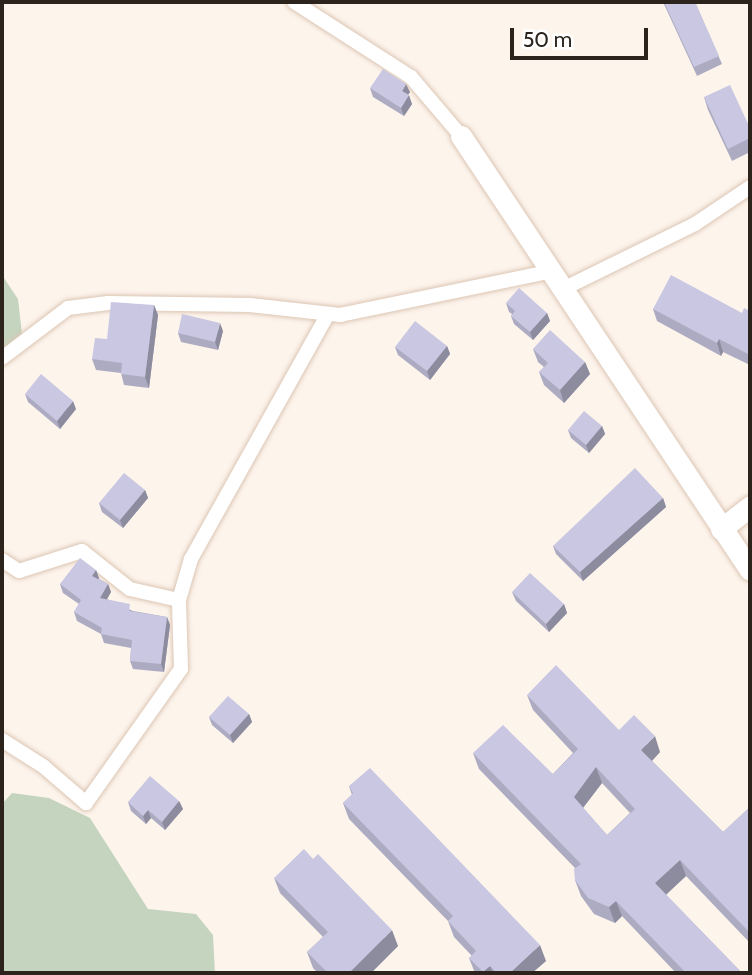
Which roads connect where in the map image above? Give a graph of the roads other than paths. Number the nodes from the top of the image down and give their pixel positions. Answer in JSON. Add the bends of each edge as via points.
{"nodes":[{"id":1,"x":294,"y":2,"type":"edge"},
{"id":2,"x":461,"y":136,"type":"joint"},
{"id":3,"x":750,"y":187,"type":"edge"},
{"id":4,"x":552,"y":271,"type":"junction"},
{"id":5,"x":565,"y":288,"type":"junction"},
{"id":6,"x":327,"y":316,"type":"junction"},
{"id":7,"x":2,"y":358,"type":"edge"},
{"id":8,"x":750,"y":506,"type":"edge"},
{"id":9,"x":721,"y":529,"type":"junction"},
{"id":10,"x":2,"y":560,"type":"edge"},
{"id":11,"x":750,"y":570,"type":"edge"},
{"id":12,"x":179,"y":600,"type":"junction"},
{"id":13,"x":2,"y":740,"type":"edge"}],
"edges":[{"from":1,"to":2,"type":"street","via":[[411,77]]},
{"from":2,"to":4,"type":"street"},
{"from":3,"to":5,"type":"street","via":[[695,224]]},
{"from":4,"to":5,"type":"street"},
{"from":4,"to":6,"type":"street"},
{"from":5,"to":9,"type":"street"},
{"from":6,"to":7,"type":"street","via":[[250,305],[108,303],[68,308]]},
{"from":6,"to":12,"type":"street","via":[[191,559]]},
{"from":8,"to":9,"type":"street"},
{"from":9,"to":11,"type":"street"},
{"from":10,"to":12,"type":"street","via":[[19,571],[82,551],[130,589]]},
{"from":12,"to":13,"type":"street","via":[[181,669],[86,803],[43,766]]}]}
